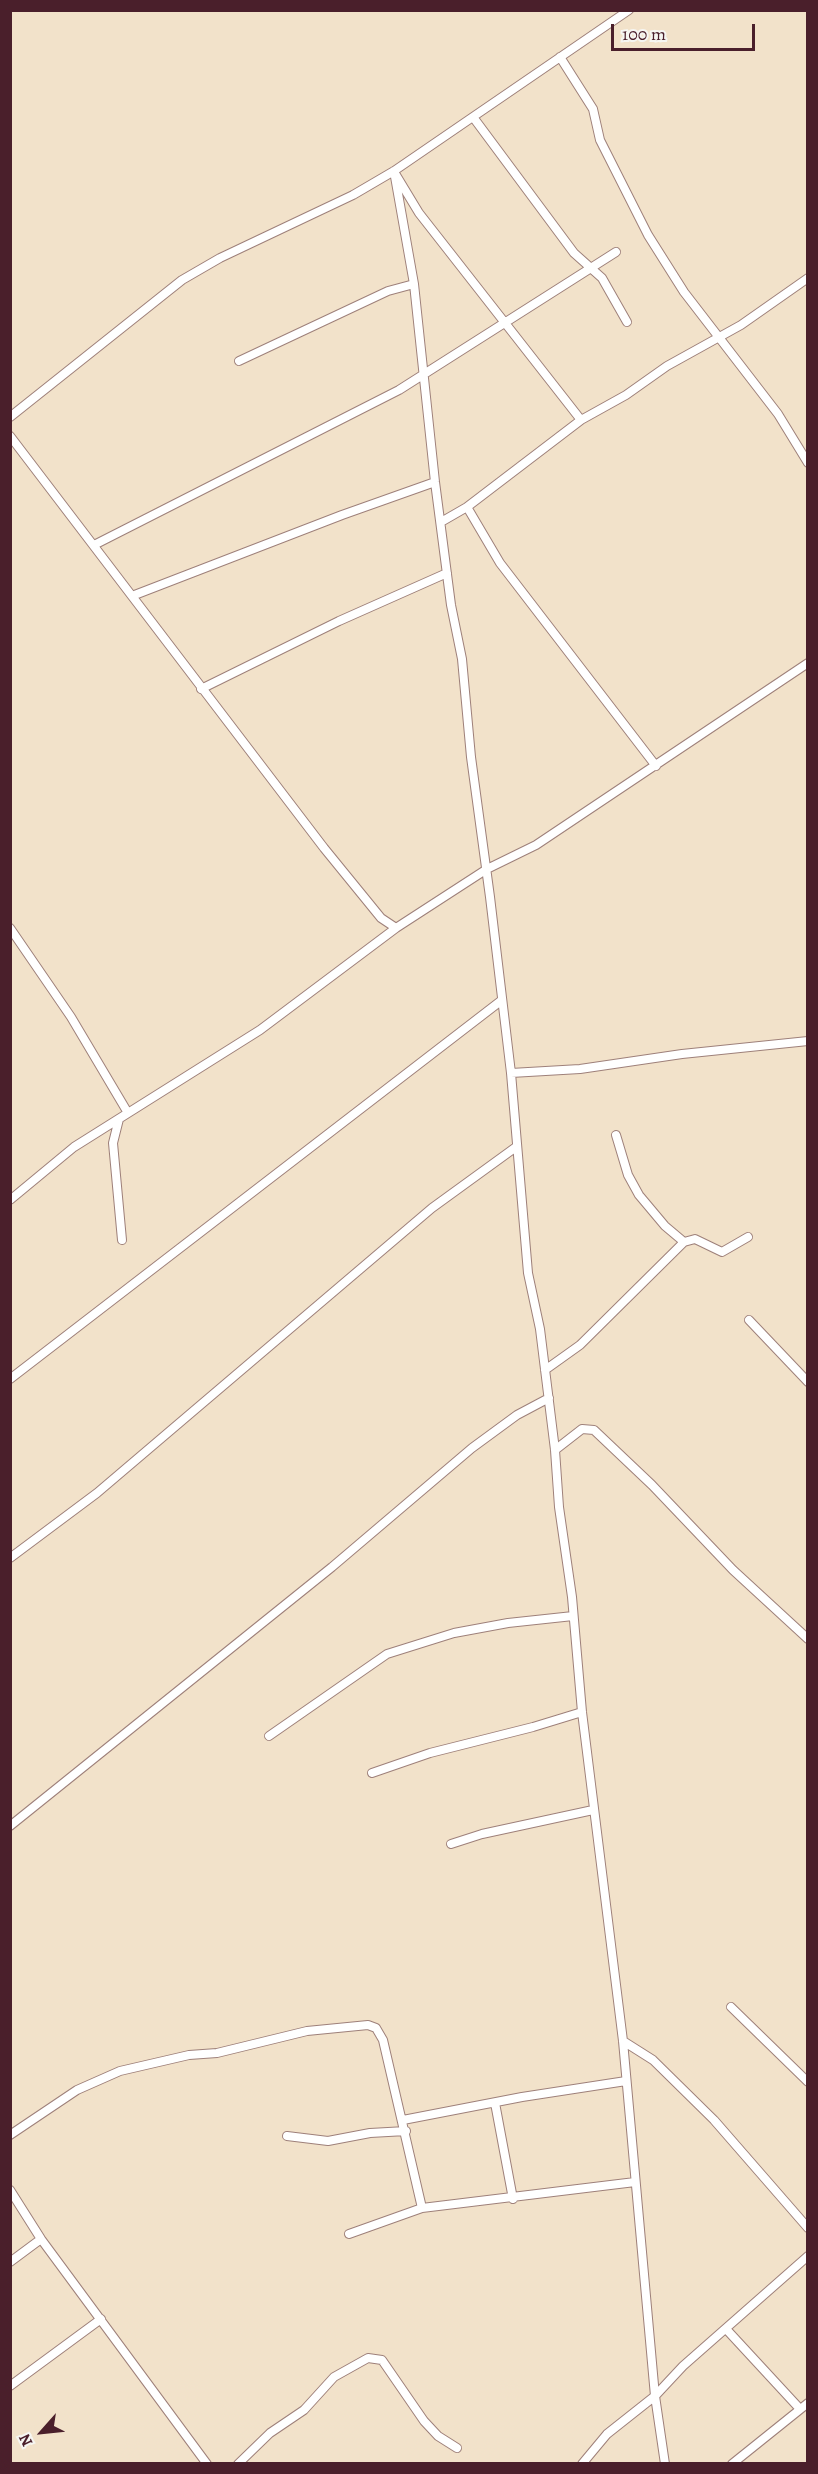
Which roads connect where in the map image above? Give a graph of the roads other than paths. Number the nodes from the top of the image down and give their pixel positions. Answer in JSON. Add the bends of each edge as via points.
{"nodes":[{"id":1,"x":629,"y":10,"type":"edge"},
{"id":2,"x":560,"y":57,"type":"junction"},
{"id":3,"x":473,"y":117,"type":"junction"},
{"id":4,"x":394,"y":171,"type":"junction"},
{"id":5,"x":616,"y":252,"type":"dead end"},
{"id":6,"x":588,"y":268,"type":"junction"},
{"id":7,"x":807,"y":278,"type":"edge"},
{"id":8,"x":414,"y":284,"type":"junction"},
{"id":9,"x":505,"y":322,"type":"junction"},
{"id":10,"x":627,"y":322,"type":"dead end"},
{"id":11,"x":718,"y":338,"type":"junction"},
{"id":12,"x":239,"y":362,"type":"dead end"},
{"id":13,"x":423,"y":374,"type":"junction"},
{"id":14,"x":10,"y":417,"type":"edge"},
{"id":15,"x":580,"y":420,"type":"junction"},
{"id":16,"x":10,"y":436,"type":"edge"},
{"id":17,"x":807,"y":463,"type":"edge"},
{"id":18,"x":435,"y":483,"type":"junction"},
{"id":19,"x":467,"y":507,"type":"junction"},
{"id":20,"x":441,"y":522,"type":"junction"},
{"id":21,"x":96,"y":544,"type":"junction"},
{"id":22,"x":447,"y":573,"type":"junction"},
{"id":23,"x":132,"y":596,"type":"junction"},
{"id":24,"x":807,"y":663,"type":"edge"},
{"id":25,"x":201,"y":689,"type":"junction"},
{"id":26,"x":656,"y":766,"type":"junction"},
{"id":27,"x":487,"y":869,"type":"junction"},
{"id":28,"x":10,"y":928,"type":"edge"},
{"id":29,"x":396,"y":928,"type":"junction"},
{"id":30,"x":502,"y":1000,"type":"junction"},
{"id":31,"x":807,"y":1041,"type":"edge"},
{"id":32,"x":511,"y":1073,"type":"junction"},
{"id":33,"x":128,"y":1113,"type":"junction"},
{"id":34,"x":119,"y":1119,"type":"junction"},
{"id":35,"x":616,"y":1135,"type":"dead end"},
{"id":36,"x":516,"y":1147,"type":"junction"},
{"id":37,"x":10,"y":1200,"type":"edge"},
{"id":38,"x":748,"y":1237,"type":"dead end"},
{"id":39,"x":122,"y":1240,"type":"dead end"},
{"id":40,"x":684,"y":1242,"type":"junction"},
{"id":41,"x":749,"y":1320,"type":"dead end"},
{"id":42,"x":545,"y":1370,"type":"junction"},
{"id":43,"x":10,"y":1378,"type":"edge"},
{"id":44,"x":807,"y":1382,"type":"edge"},
{"id":45,"x":549,"y":1398,"type":"junction"},
{"id":46,"x":555,"y":1450,"type":"junction"},
{"id":47,"x":10,"y":1558,"type":"edge"},
{"id":48,"x":573,"y":1616,"type":"junction"},
{"id":49,"x":807,"y":1638,"type":"edge"},
{"id":50,"x":582,"y":1712,"type":"junction"},
{"id":51,"x":269,"y":1736,"type":"dead end"},
{"id":52,"x":372,"y":1773,"type":"dead end"},
{"id":53,"x":593,"y":1810,"type":"junction"},
{"id":54,"x":10,"y":1826,"type":"edge"},
{"id":55,"x":451,"y":1844,"type":"dead end"},
{"id":56,"x":731,"y":2007,"type":"dead end"},
{"id":57,"x":622,"y":2041,"type":"junction"},
{"id":58,"x":626,"y":2082,"type":"junction"},
{"id":59,"x":807,"y":2082,"type":"edge"},
{"id":60,"x":495,"y":2103,"type":"junction"},
{"id":61,"x":403,"y":2120,"type":"junction"},
{"id":62,"x":406,"y":2132,"type":"junction"},
{"id":63,"x":10,"y":2135,"type":"edge"},
{"id":64,"x":287,"y":2136,"type":"dead end"},
{"id":65,"x":635,"y":2182,"type":"junction"},
{"id":66,"x":10,"y":2190,"type":"edge"},
{"id":67,"x":513,"y":2199,"type":"junction"},
{"id":68,"x":422,"y":2208,"type":"junction"},
{"id":69,"x":807,"y":2228,"type":"edge"},
{"id":70,"x":349,"y":2234,"type":"dead end"},
{"id":71,"x":41,"y":2239,"type":"junction"},
{"id":72,"x":807,"y":2256,"type":"edge"},
{"id":73,"x":10,"y":2262,"type":"edge"},
{"id":74,"x":101,"y":2319,"type":"junction"},
{"id":75,"x":727,"y":2330,"type":"junction"},
{"id":76,"x":10,"y":2386,"type":"edge"},
{"id":77,"x":655,"y":2397,"type":"junction"},
{"id":78,"x":807,"y":2403,"type":"edge"},
{"id":79,"x":800,"y":2409,"type":"junction"},
{"id":80,"x":457,"y":2448,"type":"dead end"},
{"id":81,"x":207,"y":2463,"type":"edge"},
{"id":82,"x":238,"y":2463,"type":"edge"},
{"id":83,"x":582,"y":2463,"type":"edge"},
{"id":84,"x":665,"y":2463,"type":"edge"},
{"id":85,"x":732,"y":2463,"type":"edge"}],
"edges":[{"from":1,"to":2,"type":"street"},
{"from":2,"to":3,"type":"street"},
{"from":2,"to":11,"type":"street","via":[[594,109],[600,140],[648,235]]},
{"from":3,"to":4,"type":"street"},
{"from":3,"to":6,"type":"street"},
{"from":4,"to":8,"type":"street"},
{"from":4,"to":9,"type":"street","via":[[419,213]]},
{"from":4,"to":14,"type":"street","via":[[182,280]]},
{"from":5,"to":6,"type":"street"},
{"from":6,"to":9,"type":"street"},
{"from":6,"to":10,"type":"street","via":[[602,278]]},
{"from":7,"to":11,"type":"street"},
{"from":8,"to":12,"type":"street","via":[[388,291]]},
{"from":8,"to":13,"type":"street"},
{"from":9,"to":13,"type":"street"},
{"from":9,"to":15,"type":"street"},
{"from":11,"to":15,"type":"street"},
{"from":11,"to":17,"type":"street","via":[[778,414]]},
{"from":13,"to":18,"type":"street"},
{"from":13,"to":21,"type":"street","via":[[302,441]]},
{"from":15,"to":19,"type":"street"},
{"from":16,"to":21,"type":"street"},
{"from":18,"to":20,"type":"street"},
{"from":18,"to":23,"type":"street","via":[[342,514]]},
{"from":19,"to":20,"type":"street"},
{"from":19,"to":26,"type":"street","via":[[500,563]]},
{"from":20,"to":22,"type":"street"},
{"from":21,"to":23,"type":"street"},
{"from":22,"to":25,"type":"street"},
{"from":22,"to":27,"type":"street","via":[[462,659]]},
{"from":23,"to":25,"type":"street"},
{"from":24,"to":26,"type":"street"},
{"from":25,"to":29,"type":"street","via":[[359,892],[381,918]]},
{"from":26,"to":27,"type":"street","via":[[536,844]]},
{"from":27,"to":29,"type":"street"},
{"from":27,"to":30,"type":"street"},
{"from":28,"to":33,"type":"street"},
{"from":29,"to":33,"type":"street","via":[[260,1030]]},
{"from":30,"to":32,"type":"street"},
{"from":30,"to":43,"type":"street"},
{"from":31,"to":32,"type":"street","via":[[580,1069]]},
{"from":32,"to":36,"type":"street"},
{"from":33,"to":34,"type":"street"},
{"from":34,"to":37,"type":"street","via":[[74,1147]]},
{"from":34,"to":39,"type":"street","via":[[113,1143]]},
{"from":35,"to":40,"type":"street","via":[[628,1175],[639,1195],[664,1226]]},
{"from":36,"to":42,"type":"street","via":[[528,1273]]},
{"from":36,"to":47,"type":"street","via":[[432,1208],[97,1493]]},
{"from":38,"to":40,"type":"street","via":[[722,1252],[695,1239]]},
{"from":40,"to":42,"type":"street","via":[[580,1345]]},
{"from":41,"to":44,"type":"street"},
{"from":42,"to":45,"type":"street"},
{"from":45,"to":46,"type":"street"},
{"from":45,"to":54,"type":"street","via":[[517,1415],[472,1448],[332,1567]]},
{"from":46,"to":48,"type":"street"},
{"from":46,"to":49,"type":"street","via":[[582,1429],[594,1430],[733,1570]]},
{"from":48,"to":50,"type":"street"},
{"from":48,"to":51,"type":"street","via":[[454,1633],[387,1654]]},
{"from":50,"to":52,"type":"street","via":[[430,1753]]},
{"from":50,"to":53,"type":"street"},
{"from":53,"to":55,"type":"street"},
{"from":53,"to":57,"type":"street"},
{"from":56,"to":59,"type":"street"},
{"from":57,"to":58,"type":"street"},
{"from":57,"to":69,"type":"street","via":[[653,2060],[714,2120]]},
{"from":58,"to":60,"type":"street"},
{"from":58,"to":65,"type":"street"},
{"from":60,"to":61,"type":"street"},
{"from":60,"to":67,"type":"street"},
{"from":61,"to":62,"type":"street"},
{"from":61,"to":63,"type":"street","via":[[381,2032],[368,2025],[351,2025],[120,2071],[77,2090]]},
{"from":62,"to":64,"type":"street","via":[[328,2140]]},
{"from":62,"to":68,"type":"street"},
{"from":65,"to":67,"type":"street"},
{"from":65,"to":77,"type":"street"},
{"from":66,"to":71,"type":"street"},
{"from":67,"to":68,"type":"street"},
{"from":68,"to":70,"type":"street"},
{"from":71,"to":73,"type":"street"},
{"from":71,"to":74,"type":"street"},
{"from":72,"to":75,"type":"street"},
{"from":74,"to":76,"type":"street"},
{"from":74,"to":81,"type":"street"},
{"from":75,"to":77,"type":"street","via":[[683,2366]]},
{"from":75,"to":79,"type":"street"},
{"from":77,"to":83,"type":"street","via":[[608,2434]]},
{"from":77,"to":84,"type":"street"},
{"from":78,"to":79,"type":"street"},
{"from":79,"to":85,"type":"street"},
{"from":80,"to":82,"type":"street","via":[[423,2421],[382,2360],[368,2358],[334,2377],[304,2410],[270,2433]]}]}
